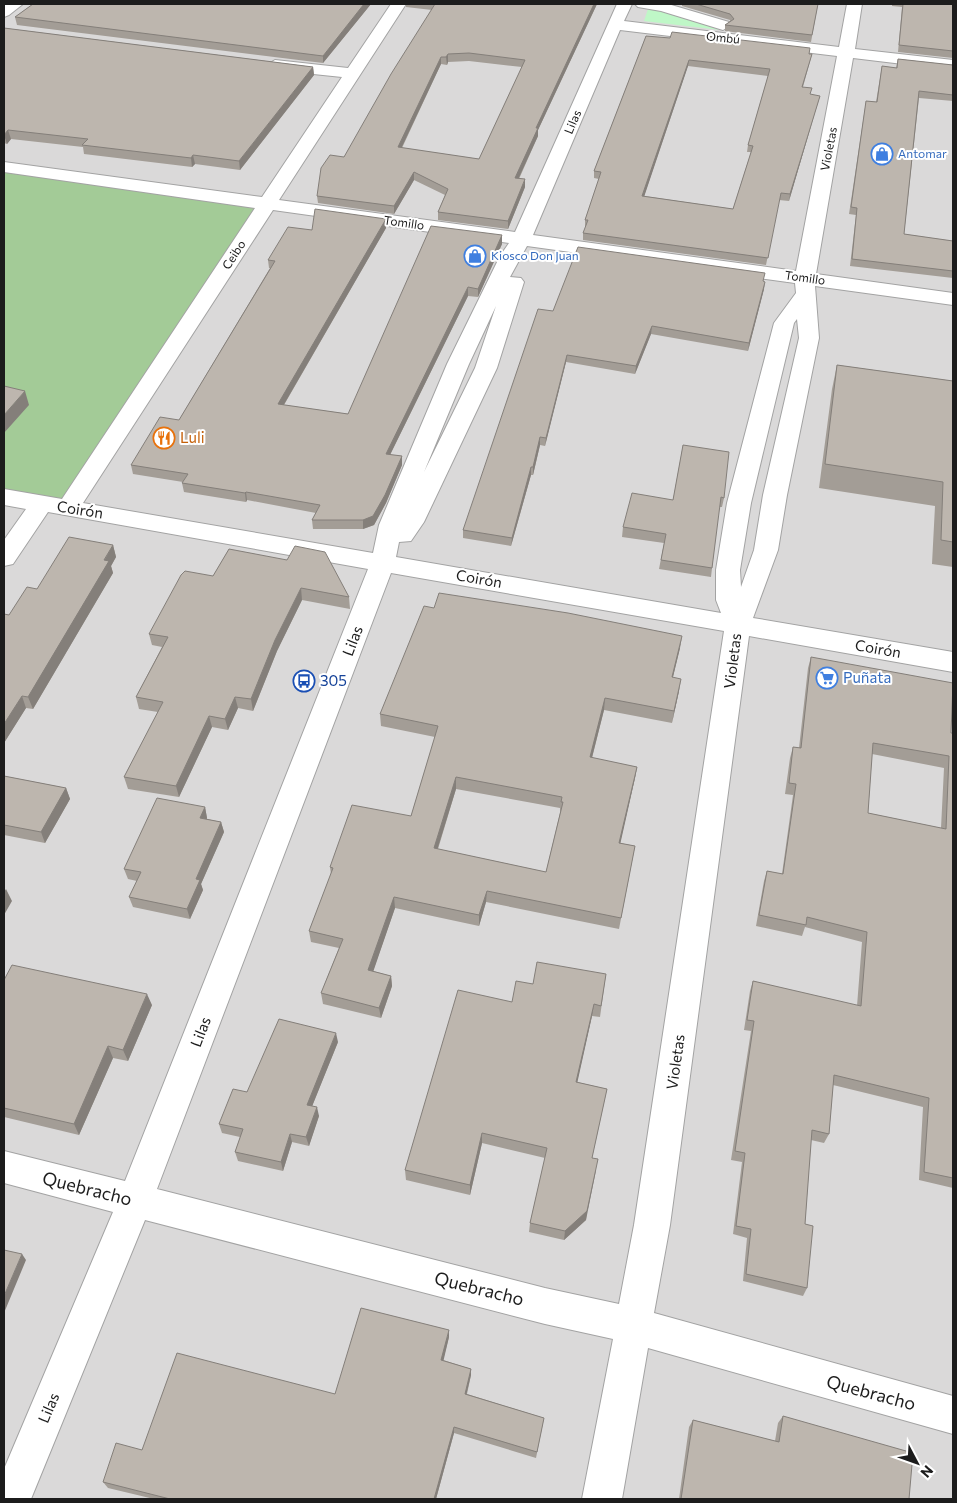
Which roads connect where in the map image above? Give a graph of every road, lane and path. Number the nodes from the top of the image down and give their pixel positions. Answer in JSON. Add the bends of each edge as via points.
{"nodes":[{"id":1,"x":15,"y":4,"type":"edge"},
{"id":2,"x":398,"y":4,"type":"edge"},
{"id":3,"x":624,"y":4,"type":"edge"},
{"id":4,"x":644,"y":4,"type":"edge"},
{"id":5,"x":855,"y":4,"type":"edge"},
{"id":6,"x":4,"y":12,"type":"edge"},
{"id":7,"x":615,"y":25,"type":"junction"},
{"id":8,"x":802,"y":46,"type":"junction"},
{"id":9,"x":847,"y":52,"type":"junction"},
{"id":10,"x":260,"y":63,"type":"edge"},
{"id":11,"x":953,"y":65,"type":"edge"},
{"id":12,"x":351,"y":73,"type":"junction"},
{"id":13,"x":4,"y":167,"type":"edge"},
{"id":14,"x":267,"y":204,"type":"junction"},
{"id":15,"x":522,"y":239,"type":"junction"},
{"id":16,"x":805,"y":286,"type":"junction"},
{"id":17,"x":953,"y":298,"type":"edge"},
{"id":18,"x":4,"y":497,"type":"edge"},
{"id":19,"x":42,"y":504,"type":"junction"},
{"id":20,"x":70,"y":508,"type":"junction"},
{"id":21,"x":4,"y":558,"type":"edge"},
{"id":22,"x":383,"y":562,"type":"junction"},
{"id":23,"x":738,"y":623,"type":"junction"},
{"id":24,"x":953,"y":662,"type":"edge"},
{"id":25,"x":4,"y":1167,"type":"edge"},
{"id":26,"x":136,"y":1201,"type":"junction"},
{"id":27,"x":635,"y":1326,"type":"junction"},
{"id":28,"x":953,"y":1415,"type":"edge"},
{"id":29,"x":11,"y":1499,"type":"edge"},
{"id":30,"x":602,"y":1499,"type":"edge"}],
"edges":[{"from":1,"to":6,"type":"street"},
{"from":2,"to":12,"type":"street","name":"Ceibo"},
{"from":3,"to":7,"type":"street","name":"Lilas"},
{"from":4,"to":8,"type":"street","name":"Ombú"},
{"from":5,"to":9,"type":"street","name":"Violetas"},
{"from":7,"to":8,"type":"street","name":"Ombú"},
{"from":7,"to":15,"type":"street","name":"Lilas"},
{"from":8,"to":9,"type":"street","name":"Ombú"},
{"from":9,"to":11,"type":"street","name":"Ombú"},
{"from":9,"to":16,"type":"street","name":"Violetas"},
{"from":10,"to":12,"type":"street"},
{"from":12,"to":14,"type":"street","name":"Ceibo"},
{"from":13,"to":14,"type":"street","name":"Tomillo"},
{"from":14,"to":15,"type":"street","name":"Tomillo"},
{"from":14,"to":20,"type":"street","name":"Ceibo"},
{"from":15,"to":16,"type":"street","name":"Tomillo"},
{"from":15,"to":22,"type":"street","name":"Lilas","via":[[517,270],[486,368],[412,522]]},
{"from":16,"to":17,"type":"street","name":"Tomillo"},
{"from":16,"to":23,"type":"street","name":"Violetas","via":[[809,338],[766,550]]},
{"from":16,"to":23,"type":"street","name":"Violetas","via":[[784,323],[739,503],[728,570],[729,600]]},
{"from":18,"to":19,"type":"street","name":"Coirón"},
{"from":19,"to":20,"type":"street","name":"Coirón"},
{"from":19,"to":21,"type":"street"},
{"from":20,"to":22,"type":"street","name":"Coirón"},
{"from":22,"to":23,"type":"street","name":"Coirón"},
{"from":22,"to":26,"type":"street","name":"Lilas"},
{"from":23,"to":24,"type":"street","name":"Coirón"},
{"from":23,"to":27,"type":"street","name":"Violetas","via":[[654,1215]]},
{"from":25,"to":26,"type":"street","name":"Quebracho"},
{"from":26,"to":27,"type":"street","name":"Quebracho"},
{"from":26,"to":29,"type":"street","name":"Lilas"},
{"from":27,"to":28,"type":"street","name":"Quebracho"},
{"from":27,"to":30,"type":"street","name":"Violetas"}]}
